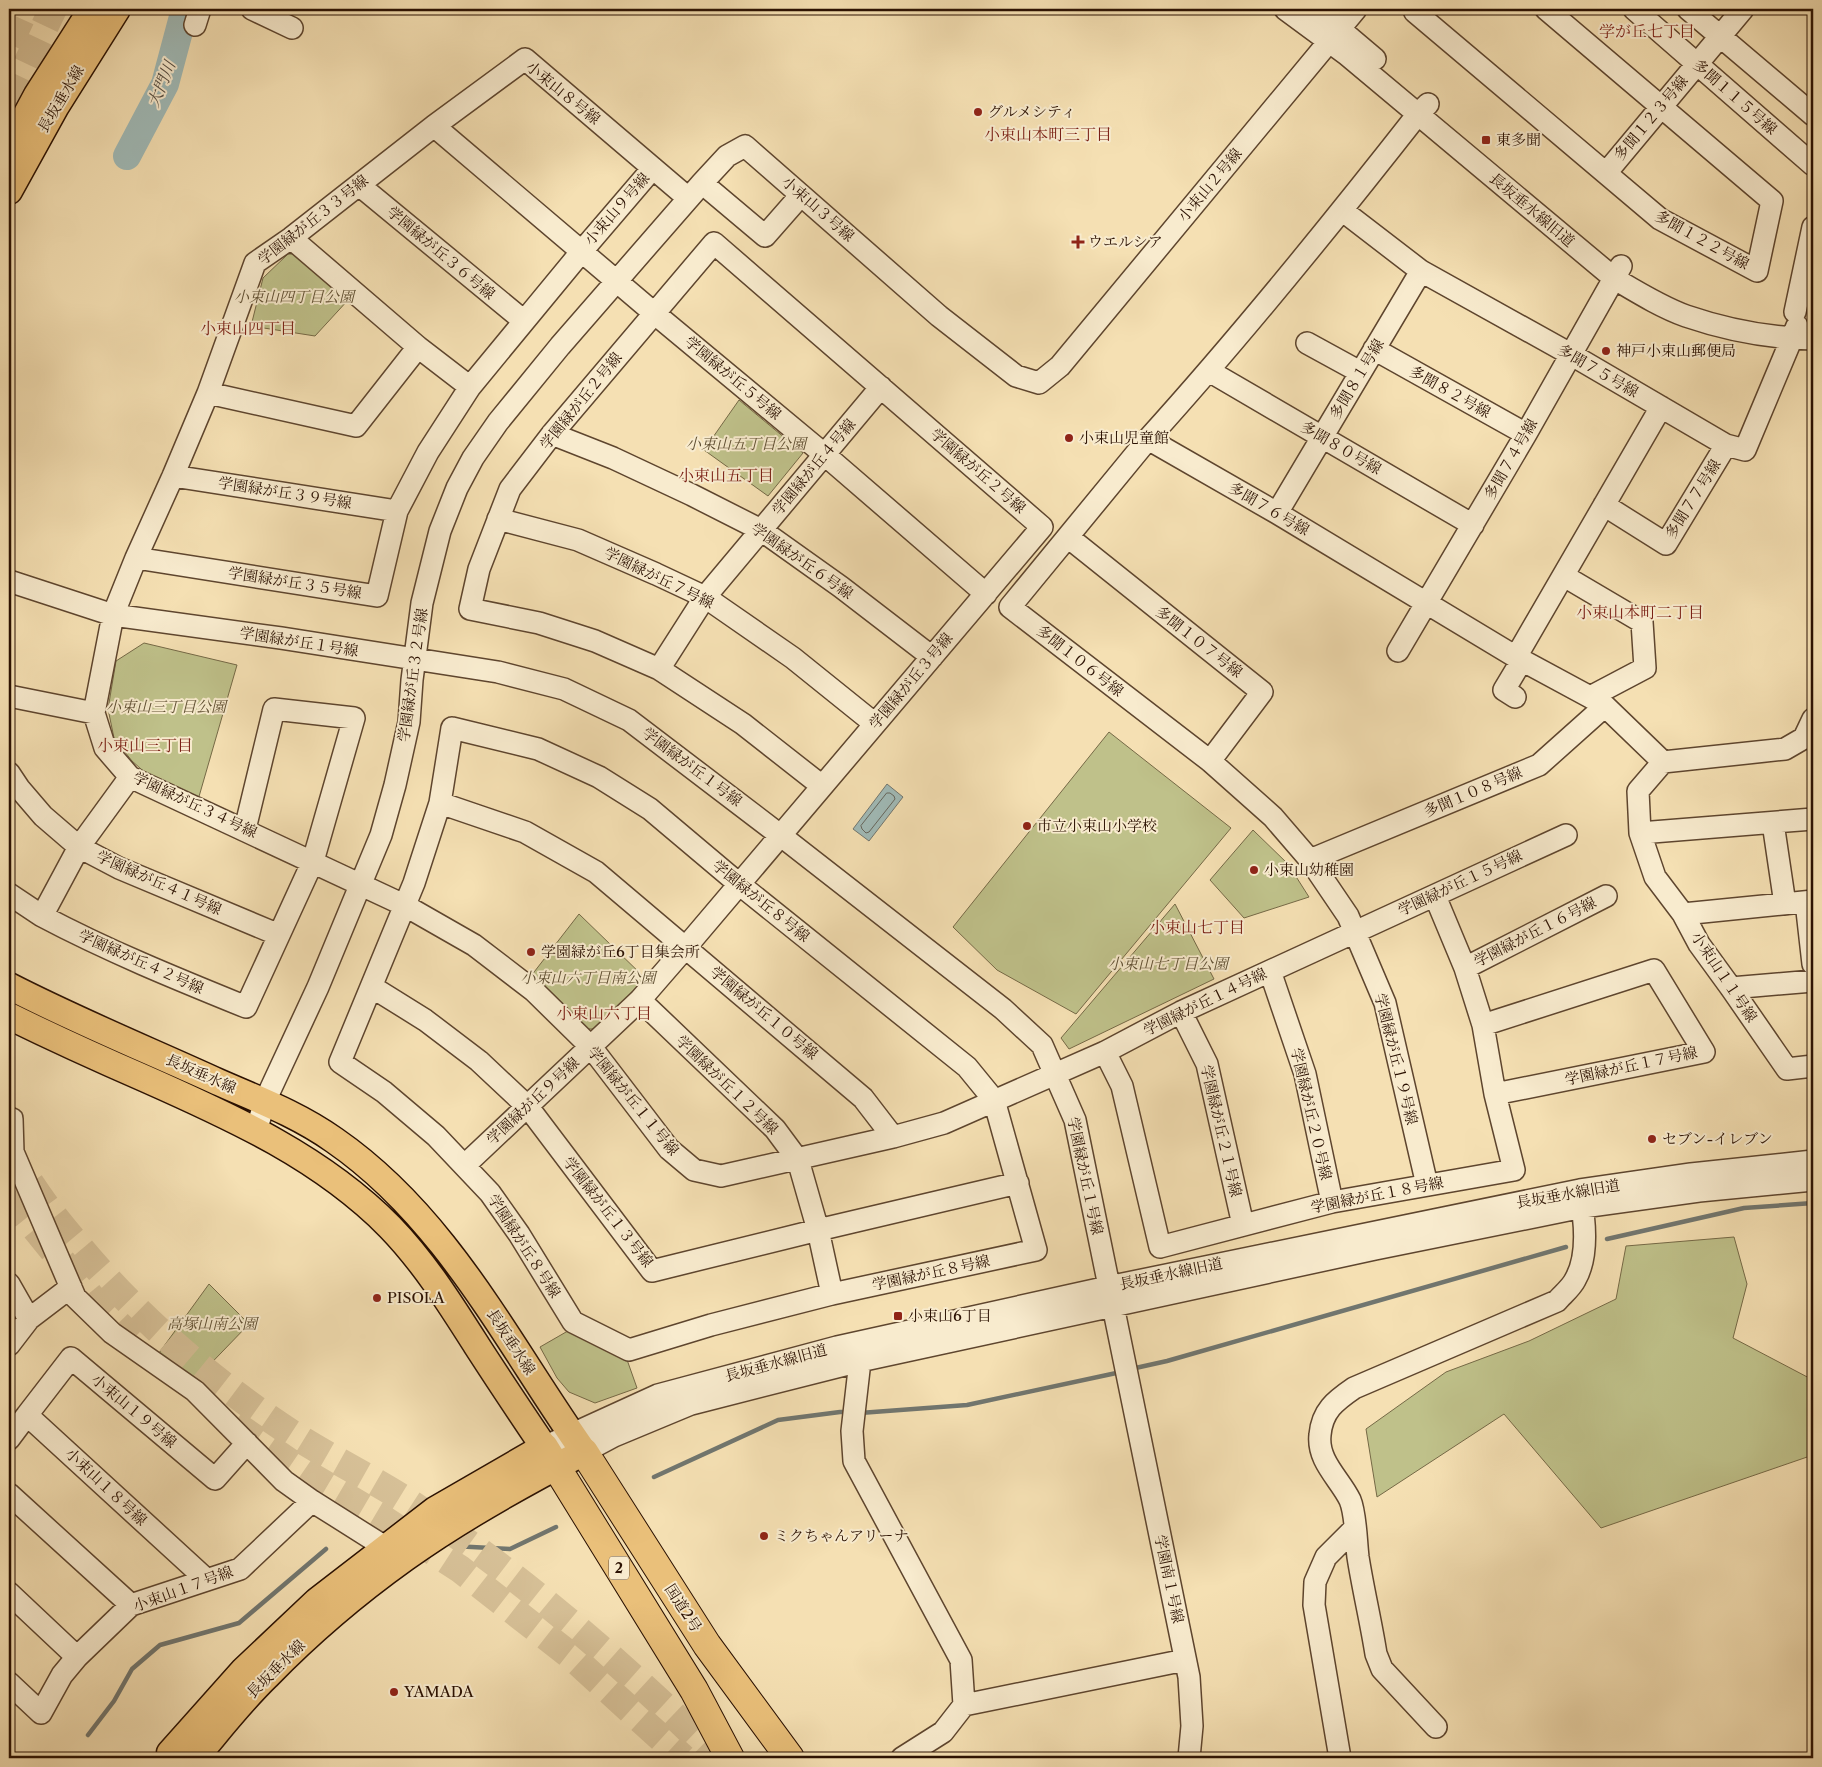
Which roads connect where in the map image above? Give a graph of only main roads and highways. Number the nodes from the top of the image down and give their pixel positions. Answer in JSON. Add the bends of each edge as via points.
{"nodes":[{"id":1,"x":92,"y":9,"type":"edge"},
{"id":2,"x":117,"y":9,"type":"edge"},
{"id":3,"x":9,"y":147,"type":"edge"},
{"id":4,"x":9,"y":191,"type":"edge"},
{"id":5,"x":9,"y":986,"type":"edge"},
{"id":6,"x":9,"y":1016,"type":"edge"},
{"id":7,"x":577,"y":1443,"type":"junction"},
{"id":8,"x":550,"y":1456,"type":"junction"},
{"id":9,"x":707,"y":1645,"type":"junction"},
{"id":10,"x":694,"y":1690,"type":"junction"},
{"id":11,"x":168,"y":1756,"type":"edge"},
{"id":12,"x":195,"y":1758,"type":"edge"},
{"id":13,"x":730,"y":1758,"type":"edge"},
{"id":14,"x":742,"y":1758,"type":"edge"},
{"id":15,"x":774,"y":1758,"type":"edge"},
{"id":16,"x":790,"y":1758,"type":"edge"}],
"edges":[{"from":1,"to":3,"type":"main road","name":"長坂垂水線"},
{"from":2,"to":4,"type":"main road","name":"長坂垂水線","via":[[56,106]]},
{"from":5,"to":7,"type":"main road","name":"長坂垂水線","via":[[303,1120],[373,1171],[415,1211],[448,1250]]},
{"from":6,"to":8,"type":"main road","name":"長坂垂水線","via":[[212,1108],[290,1148],[354,1195],[390,1228],[426,1270]]},
{"from":7,"to":8,"type":"main road","name":"長坂垂水線"},
{"from":7,"to":9,"type":"highway","name":"国道2号","number":"2"},
{"from":8,"to":10,"type":"highway","number":"2"},
{"from":8,"to":11,"type":"main road","name":"長坂垂水線","via":[[435,1510],[385,1547],[318,1601],[244,1670]]},
{"from":8,"to":12,"type":"main road","name":"長坂垂水線","via":[[470,1516],[406,1557],[315,1630],[265,1677]]},
{"from":9,"to":15,"type":"highway"},
{"from":9,"to":16,"type":"highway","name":"国道2号","number":"2"},
{"from":10,"to":13,"type":"highway","number":"2"},
{"from":10,"to":14,"type":"highway"}]}
